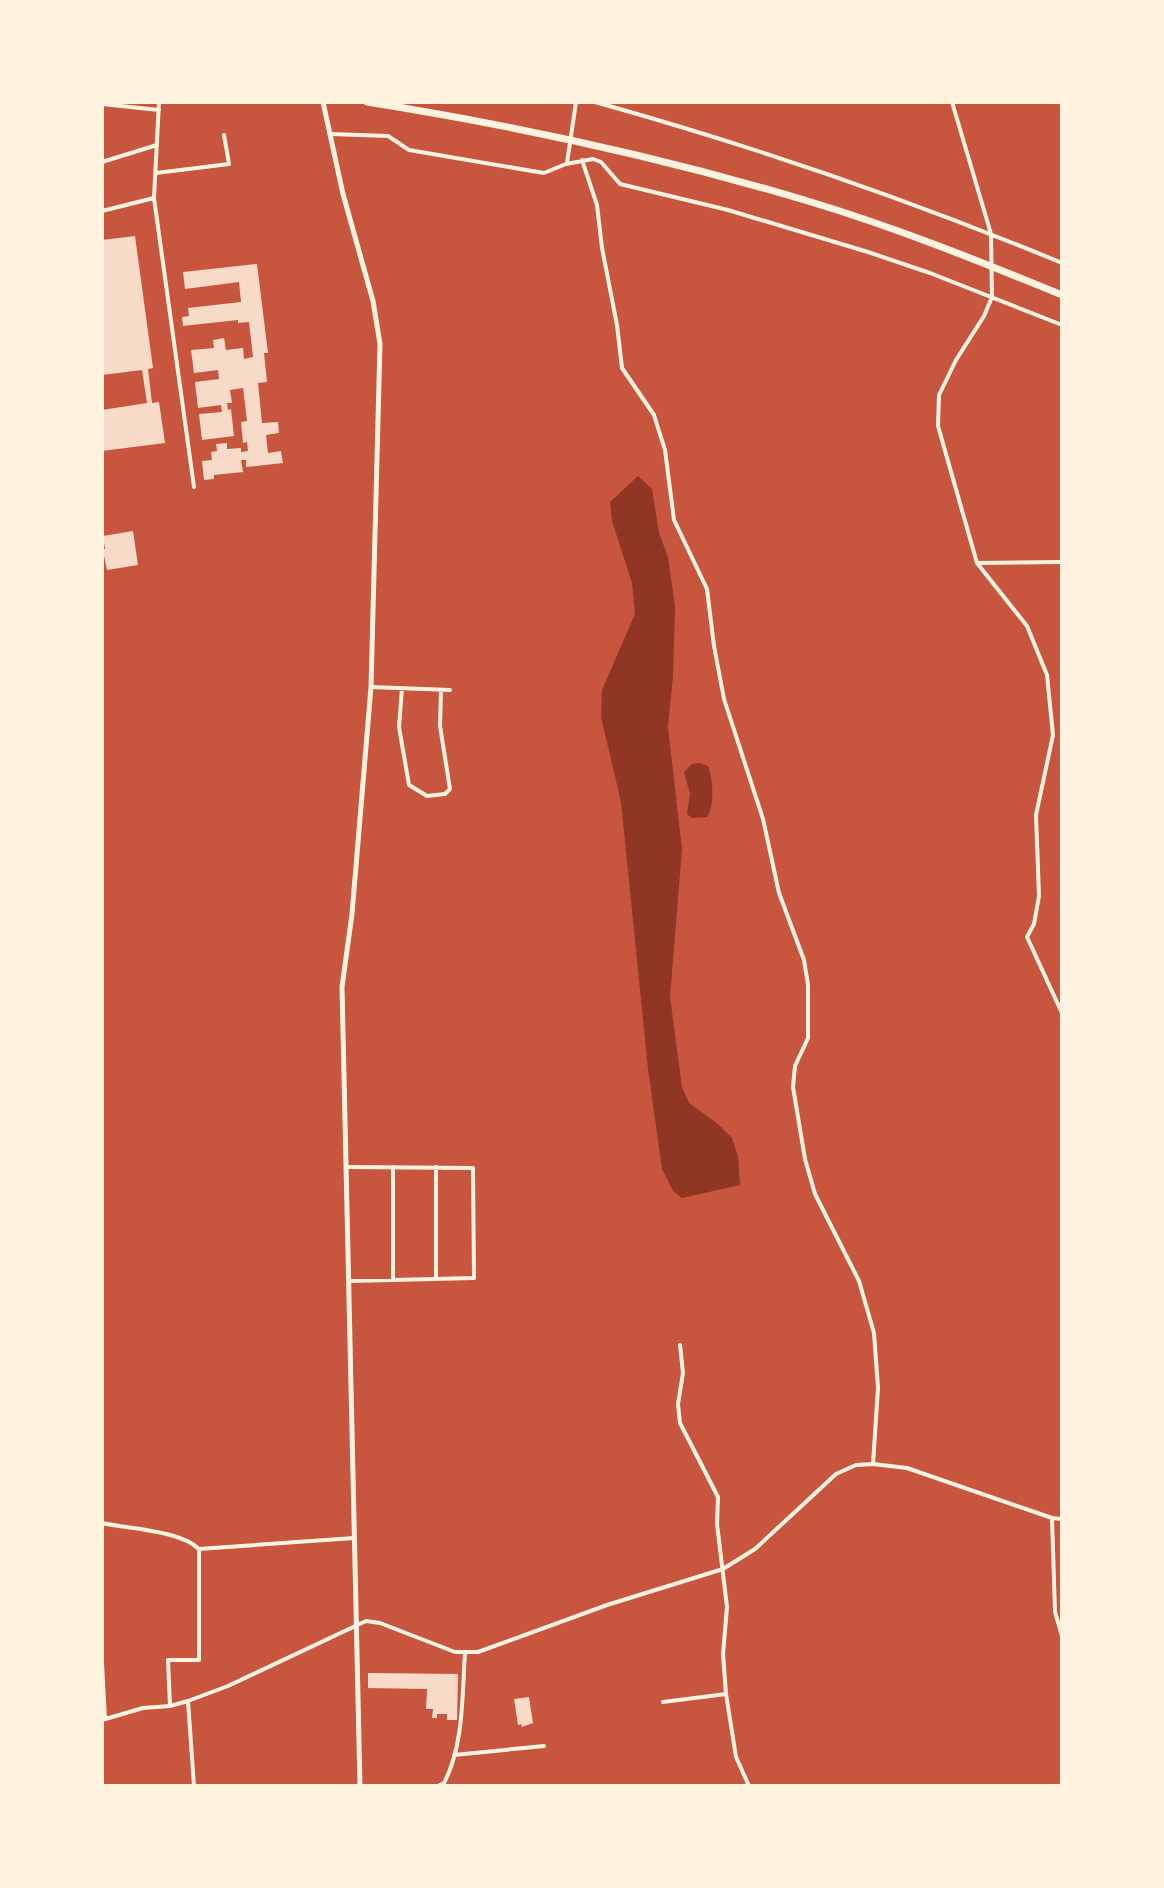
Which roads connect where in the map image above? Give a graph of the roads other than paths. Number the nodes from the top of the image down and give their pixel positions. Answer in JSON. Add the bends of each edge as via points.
{"nodes":[{"id":1,"x":159,"y":102,"type":"edge"},
{"id":2,"x":323,"y":102,"type":"edge"},
{"id":3,"x":367,"y":102,"type":"edge"},
{"id":4,"x":576,"y":102,"type":"edge"},
{"id":5,"x":595,"y":102,"type":"edge"},
{"id":6,"x":952,"y":102,"type":"edge"},
{"id":7,"x":102,"y":104,"type":"edge"},
{"id":8,"x":159,"y":110,"type":"junction"},
{"id":9,"x":329,"y":134,"type":"junction"},
{"id":10,"x":224,"y":135,"type":"dead end"},
{"id":11,"x":570,"y":138,"type":"junction"},
{"id":12,"x":157,"y":145,"type":"junction"},
{"id":13,"x":582,"y":160,"type":"junction"},
{"id":14,"x":102,"y":162,"type":"edge"},
{"id":15,"x":566,"y":164,"type":"junction"},
{"id":16,"x":156,"y":173,"type":"junction"},
{"id":17,"x":154,"y":198,"type":"junction"},
{"id":18,"x":102,"y":211,"type":"edge"},
{"id":19,"x":991,"y":234,"type":"junction"},
{"id":20,"x":1062,"y":263,"type":"edge"},
{"id":21,"x":991,"y":266,"type":"junction"},
{"id":22,"x":1062,"y":295,"type":"edge"},
{"id":23,"x":992,"y":297,"type":"junction"},
{"id":24,"x":1062,"y":325,"type":"edge"},
{"id":25,"x":194,"y":487,"type":"dead end"},
{"id":26,"x":1062,"y":562,"type":"edge"},
{"id":27,"x":977,"y":563,"type":"junction"},
{"id":28,"x":371,"y":687,"type":"junction"},
{"id":29,"x":402,"y":688,"type":"junction"},
{"id":30,"x":441,"y":690,"type":"junction"},
{"id":31,"x":450,"y":690,"type":"dead end"},
{"id":32,"x":1062,"y":1013,"type":"edge"},
{"id":33,"x":1062,"y":1021,"type":"edge"},
{"id":34,"x":1062,"y":1049,"type":"edge"},
{"id":35,"x":348,"y":1167,"type":"junction"},
{"id":36,"x":393,"y":1167,"type":"junction"},
{"id":37,"x":436,"y":1167,"type":"junction"},
{"id":38,"x":436,"y":1278,"type":"junction"},
{"id":39,"x":393,"y":1279,"type":"junction"},
{"id":40,"x":351,"y":1281,"type":"junction"},
{"id":41,"x":680,"y":1345,"type":"dead end"},
{"id":42,"x":873,"y":1464,"type":"junction"},
{"id":43,"x":1052,"y":1518,"type":"junction"},
{"id":44,"x":1062,"y":1519,"type":"edge"},
{"id":45,"x":102,"y":1523,"type":"edge"},
{"id":46,"x":355,"y":1538,"type":"junction"},
{"id":47,"x":199,"y":1549,"type":"junction"},
{"id":48,"x":723,"y":1569,"type":"junction"},
{"id":49,"x":357,"y":1624,"type":"junction"},
{"id":50,"x":1062,"y":1636,"type":"edge"},
{"id":51,"x":465,"y":1653,"type":"junction"},
{"id":52,"x":102,"y":1663,"type":"edge"},
{"id":53,"x":726,"y":1694,"type":"junction"},
{"id":54,"x":188,"y":1701,"type":"junction"},
{"id":55,"x":663,"y":1702,"type":"dead end"},
{"id":56,"x":170,"y":1706,"type":"junction"},
{"id":57,"x":104,"y":1719,"type":"edge"},
{"id":58,"x":544,"y":1746,"type":"dead end"},
{"id":59,"x":454,"y":1755,"type":"junction"},
{"id":60,"x":194,"y":1786,"type":"edge"},
{"id":61,"x":360,"y":1786,"type":"edge"},
{"id":62,"x":438,"y":1786,"type":"edge"},
{"id":63,"x":749,"y":1786,"type":"edge"}],
"edges":[{"from":1,"to":8,"type":"street"},
{"from":2,"to":9,"type":"street"},
{"from":3,"to":11,"type":"highway"},
{"from":4,"to":11,"type":"street"},
{"from":5,"to":19,"type":"street","via":[[736,143]]},
{"from":6,"to":19,"type":"street"},
{"from":7,"to":8,"type":"street"},
{"from":8,"to":12,"type":"street"},
{"from":9,"to":15,"type":"street","via":[[388,136],[409,150],[544,173]]},
{"from":9,"to":28,"type":"street","via":[[380,344]]},
{"from":10,"to":16,"type":"street","via":[[229,164]]},
{"from":11,"to":15,"type":"street"},
{"from":11,"to":21,"type":"highway","via":[[814,202]]},
{"from":12,"to":14,"type":"street"},
{"from":12,"to":16,"type":"street"},
{"from":13,"to":15,"type":"street"},
{"from":13,"to":23,"type":"street","via":[[601,162],[620,184],[830,240]]},
{"from":13,"to":42,"type":"street","via":[[597,205],[622,368],[654,415],[665,450],[674,520],[707,589],[724,699],[763,819],[779,893],[804,960],[808,1038],[795,1066],[793,1087],[815,1194],[859,1281],[874,1333],[878,1388]]},
{"from":16,"to":17,"type":"street"},
{"from":17,"to":18,"type":"street"},
{"from":17,"to":25,"type":"street"},
{"from":19,"to":20,"type":"street"},
{"from":19,"to":21,"type":"street"},
{"from":21,"to":22,"type":"highway"},
{"from":21,"to":23,"type":"street"},
{"from":23,"to":24,"type":"street"},
{"from":23,"to":27,"type":"street","via":[[947,377],[937,409]]},
{"from":26,"to":27,"type":"street"},
{"from":27,"to":32,"type":"street","via":[[1027,626],[1047,675],[1053,735],[1036,815],[1039,896],[1027,937]]},
{"from":28,"to":29,"type":"street"},
{"from":28,"to":35,"type":"street","via":[[342,987]]},
{"from":29,"to":30,"type":"street"},
{"from":29,"to":30,"type":"street","via":[[399,727],[409,785],[427,796],[450,789],[440,726]]},
{"from":30,"to":31,"type":"street"},
{"from":33,"to":34,"type":"street"},
{"from":35,"to":36,"type":"street"},
{"from":35,"to":40,"type":"street"},
{"from":36,"to":37,"type":"street"},
{"from":36,"to":39,"type":"street"},
{"from":37,"to":38,"type":"street"},
{"from":37,"to":38,"type":"street","via":[[473,1168],[474,1278]]},
{"from":38,"to":39,"type":"street"},
{"from":39,"to":40,"type":"street"},
{"from":40,"to":46,"type":"street"},
{"from":41,"to":48,"type":"street","via":[[680,1423],[718,1497]]},
{"from":42,"to":43,"type":"street","via":[[907,1468]]},
{"from":42,"to":48,"type":"street","via":[[836,1474],[755,1549]]},
{"from":43,"to":44,"type":"street"},
{"from":43,"to":50,"type":"street","via":[[1055,1612]]},
{"from":45,"to":47,"type":"street","via":[[177,1536]]},
{"from":46,"to":47,"type":"street"},
{"from":46,"to":49,"type":"street"},
{"from":47,"to":56,"type":"street","via":[[199,1660],[168,1660]]},
{"from":48,"to":51,"type":"street"},
{"from":48,"to":53,"type":"street"},
{"from":49,"to":51,"type":"street","via":[[380,1623]]},
{"from":49,"to":54,"type":"street"},
{"from":49,"to":61,"type":"street"},
{"from":51,"to":59,"type":"street"},
{"from":52,"to":57,"type":"street"},
{"from":53,"to":55,"type":"street"},
{"from":53,"to":63,"type":"street","via":[[736,1757]]},
{"from":54,"to":56,"type":"street"},
{"from":54,"to":60,"type":"street"},
{"from":56,"to":57,"type":"street"},
{"from":58,"to":59,"type":"street"},
{"from":59,"to":62,"type":"street"}]}
